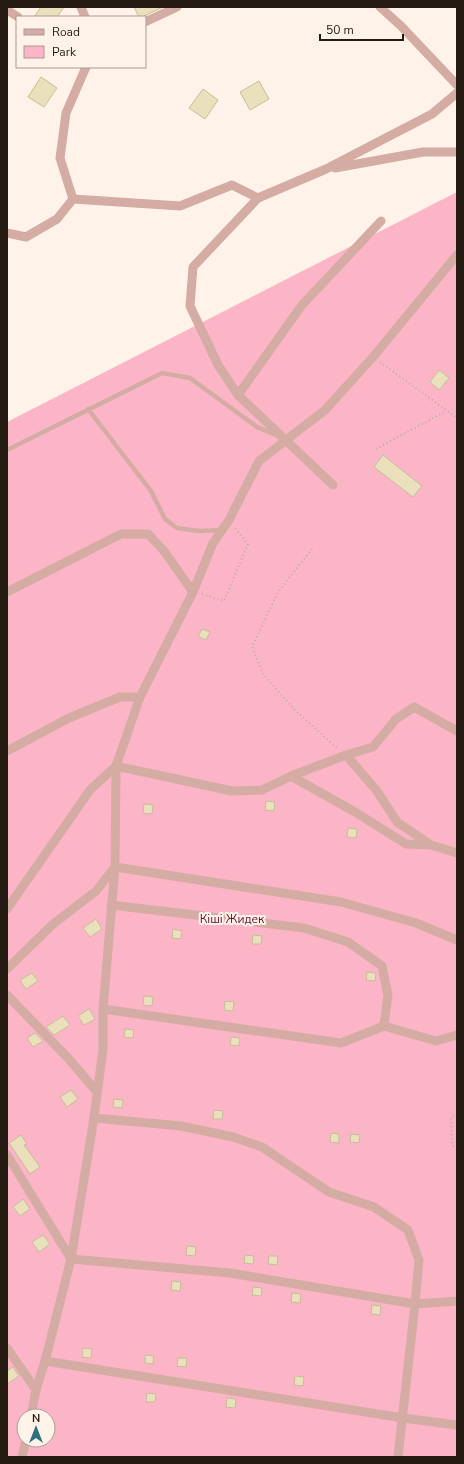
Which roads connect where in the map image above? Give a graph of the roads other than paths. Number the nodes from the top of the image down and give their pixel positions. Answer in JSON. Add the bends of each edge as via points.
{"nodes":[{"id":1,"x":177,"y":7,"type":"edge"},
{"id":2,"x":380,"y":7,"type":"edge"},
{"id":3,"x":7,"y":10,"type":"edge"},
{"id":4,"x":16,"y":16,"type":"edge"},
{"id":5,"x":146,"y":22,"type":"edge"},
{"id":6,"x":86,"y":68,"type":"edge"},
{"id":7,"x":457,"y":85,"type":"edge"},
{"id":8,"x":457,"y":93,"type":"edge"},
{"id":9,"x":457,"y":152,"type":"edge"},
{"id":10,"x":326,"y":169,"type":"junction"},
{"id":11,"x":258,"y":198,"type":"junction"},
{"id":12,"x":73,"y":199,"type":"junction"},
{"id":13,"x":380,"y":221,"type":"dead end"},
{"id":14,"x":7,"y":233,"type":"edge"},
{"id":15,"x":457,"y":255,"type":"edge"},
{"id":16,"x":238,"y":395,"type":"junction"},
{"id":17,"x":88,"y":409,"type":"junction"},
{"id":18,"x":287,"y":441,"type":"junction"},
{"id":19,"x":7,"y":450,"type":"edge"},
{"id":20,"x":333,"y":485,"type":"dead end"},
{"id":21,"x":222,"y":530,"type":"junction"},
{"id":22,"x":7,"y":592,"type":"edge"},
{"id":23,"x":193,"y":592,"type":"junction"},
{"id":24,"x":140,"y":698,"type":"junction"},
{"id":25,"x":457,"y":731,"type":"edge"},
{"id":26,"x":7,"y":751,"type":"edge"},
{"id":27,"x":346,"y":755,"type":"junction"},
{"id":28,"x":116,"y":766,"type":"junction"},
{"id":29,"x":291,"y":776,"type":"junction"},
{"id":30,"x":431,"y":845,"type":"junction"},
{"id":31,"x":457,"y":853,"type":"edge"},
{"id":32,"x":115,"y":867,"type":"junction"},
{"id":33,"x":112,"y":905,"type":"junction"},
{"id":34,"x":7,"y":909,"type":"edge"},
{"id":35,"x":457,"y":940,"type":"edge"},
{"id":36,"x":7,"y":969,"type":"edge"},
{"id":37,"x":7,"y":995,"type":"edge"},
{"id":38,"x":103,"y":1009,"type":"junction"},
{"id":39,"x":384,"y":1026,"type":"junction"},
{"id":40,"x":457,"y":1035,"type":"edge"},
{"id":41,"x":97,"y":1092,"type":"junction"},
{"id":42,"x":94,"y":1118,"type":"junction"},
{"id":43,"x":7,"y":1155,"type":"edge"},
{"id":44,"x":71,"y":1259,"type":"junction"},
{"id":45,"x":457,"y":1301,"type":"edge"},
{"id":46,"x":416,"y":1304,"type":"junction"},
{"id":47,"x":7,"y":1348,"type":"edge"},
{"id":48,"x":45,"y":1361,"type":"junction"},
{"id":49,"x":36,"y":1390,"type":"junction"},
{"id":50,"x":33,"y":1408,"type":"edge"},
{"id":51,"x":403,"y":1418,"type":"junction"},
{"id":52,"x":457,"y":1425,"type":"edge"},
{"id":53,"x":398,"y":1457,"type":"edge"}],
"edges":[{"from":1,"to":5,"type":"street"},
{"from":2,"to":7,"type":"street"},
{"from":3,"to":4,"type":"street"},
{"from":6,"to":12,"type":"street","via":[[66,113],[60,158]]},
{"from":8,"to":10,"type":"street","via":[[432,114]]},
{"from":9,"to":10,"type":"street","via":[[423,152]]},
{"from":10,"to":11,"type":"street"},
{"from":11,"to":12,"type":"street","via":[[232,186],[180,206]]},
{"from":11,"to":16,"type":"street","via":[[193,267],[190,306],[218,365]]},
{"from":12,"to":14,"type":"street","via":[[57,219],[26,237]]},
{"from":13,"to":16,"type":"street","via":[[302,305]]},
{"from":15,"to":18,"type":"street","via":[[374,357],[325,410]]},
{"from":16,"to":18,"type":"street"},
{"from":17,"to":18,"type":"lane","via":[[162,373],[190,378],[257,427]]},
{"from":17,"to":19,"type":"lane"},
{"from":17,"to":21,"type":"lane","via":[[151,491],[165,519],[177,528],[199,531]]},
{"from":18,"to":20,"type":"street"},
{"from":18,"to":21,"type":"street","via":[[259,461]]},
{"from":21,"to":23,"type":"street"},
{"from":22,"to":23,"type":"street","via":[[121,534],[148,534]]},
{"from":23,"to":24,"type":"street"},
{"from":24,"to":26,"type":"street","via":[[120,697],[68,718]]},
{"from":24,"to":28,"type":"street"},
{"from":25,"to":27,"type":"street","via":[[414,706],[396,719],[373,747]]},
{"from":27,"to":29,"type":"street"},
{"from":27,"to":30,"type":"street","via":[[377,791],[397,822]]},
{"from":28,"to":29,"type":"street","via":[[232,791],[262,790]]},
{"from":28,"to":32,"type":"street"},
{"from":28,"to":34,"type":"street","via":[[90,790]]},
{"from":29,"to":30,"type":"street","via":[[406,844]]},
{"from":30,"to":31,"type":"street"},
{"from":32,"to":33,"type":"street"},
{"from":32,"to":35,"type":"street","via":[[340,902],[416,923]]},
{"from":32,"to":36,"type":"street","via":[[96,891],[52,925]]},
{"from":33,"to":38,"type":"street"},
{"from":33,"to":39,"type":"street","via":[[304,928],[348,942],[382,966],[388,995]]},
{"from":37,"to":41,"type":"street"},
{"from":38,"to":39,"type":"street","via":[[341,1044]]},
{"from":38,"to":41,"type":"street","via":[[103,1049]]},
{"from":39,"to":40,"type":"street","via":[[436,1042]]},
{"from":41,"to":42,"type":"street"},
{"from":42,"to":44,"type":"street"},
{"from":42,"to":46,"type":"street","via":[[181,1126],[233,1137],[262,1147],[329,1192],[374,1207],[408,1230],[419,1260]]},
{"from":43,"to":44,"type":"street"},
{"from":44,"to":46,"type":"street","via":[[230,1273]]},
{"from":44,"to":48,"type":"street"},
{"from":45,"to":46,"type":"street"},
{"from":46,"to":51,"type":"street"},
{"from":47,"to":49,"type":"street"},
{"from":48,"to":49,"type":"street"},
{"from":48,"to":51,"type":"street"},
{"from":49,"to":50,"type":"street"},
{"from":51,"to":52,"type":"street"},
{"from":51,"to":53,"type":"street"}]}
